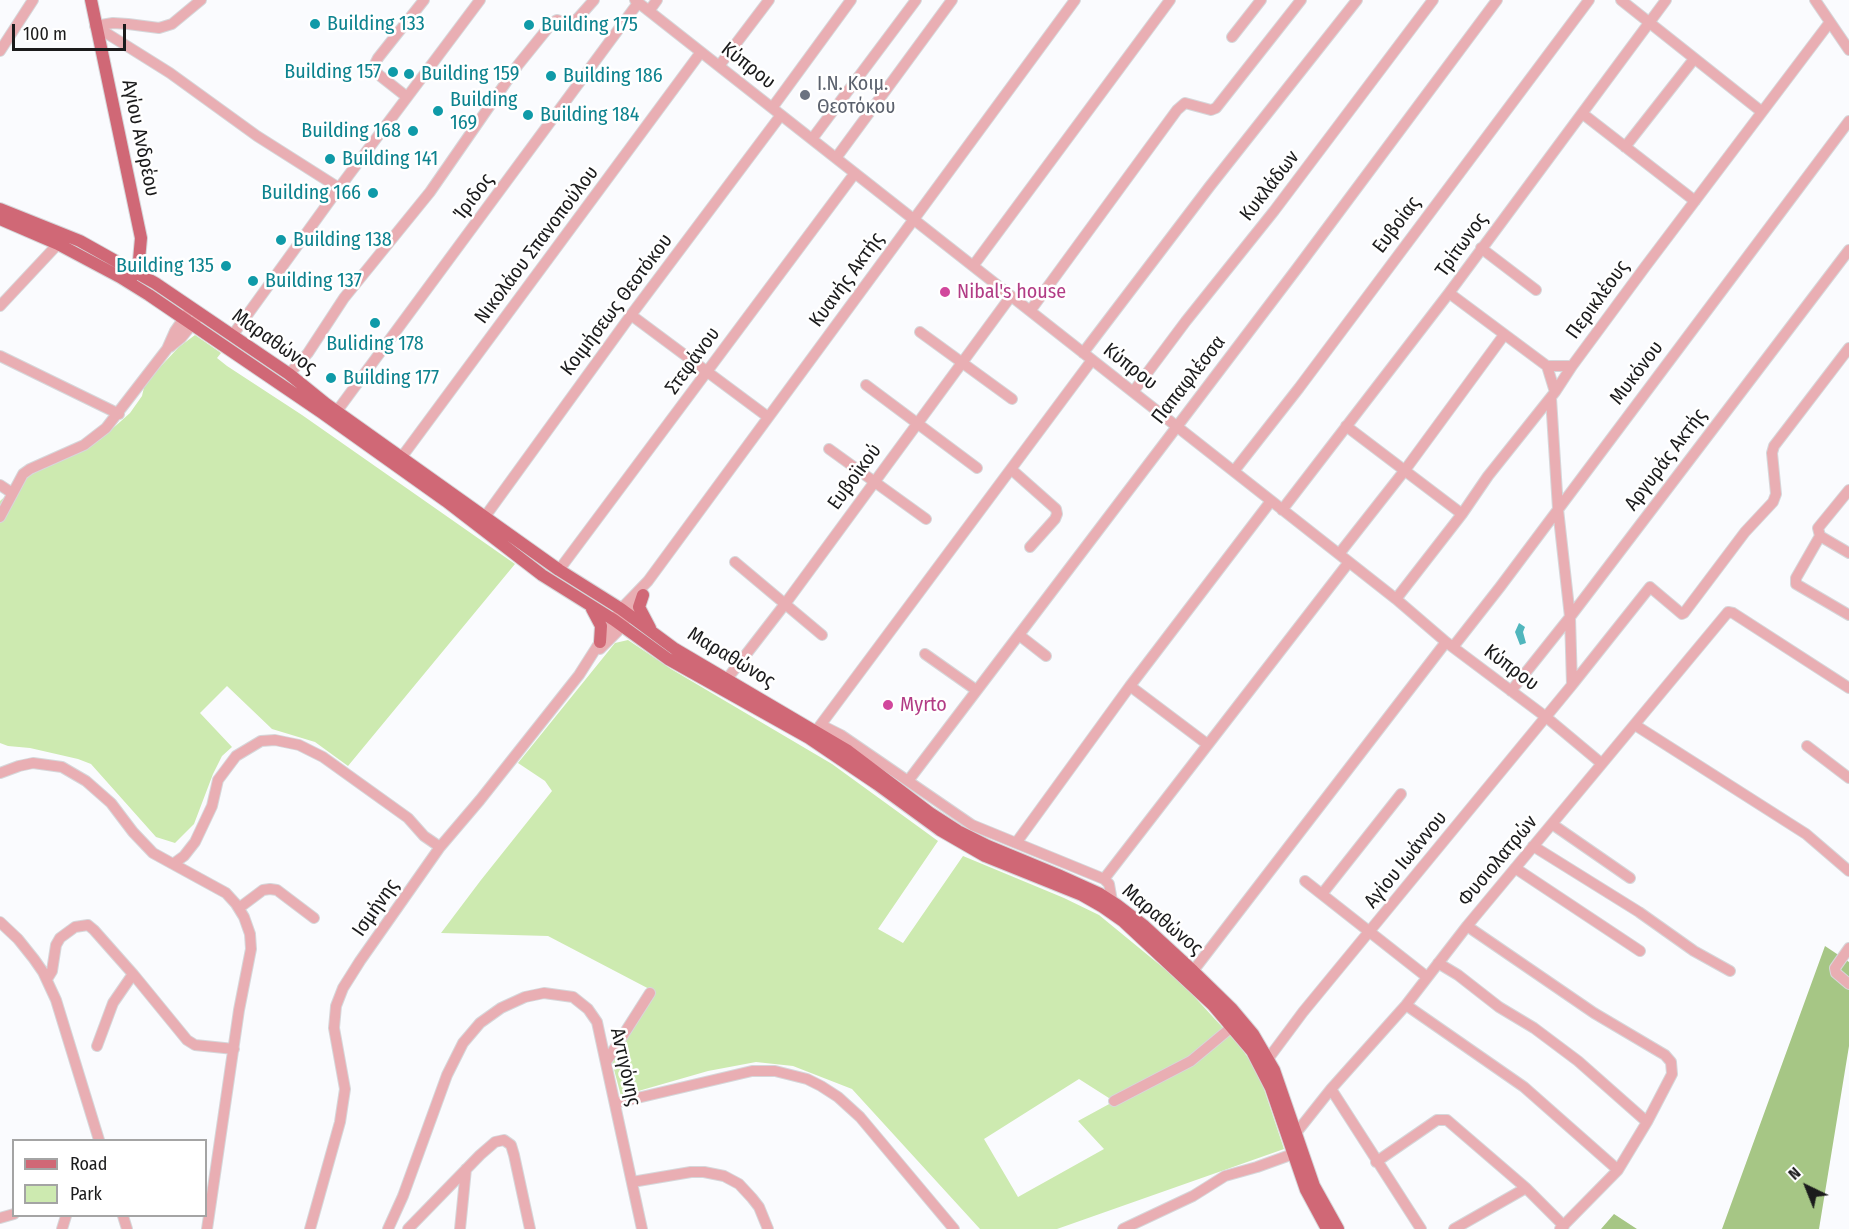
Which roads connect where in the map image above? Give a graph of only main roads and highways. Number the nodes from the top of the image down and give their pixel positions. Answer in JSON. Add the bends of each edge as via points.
{"nodes":[{"id":1,"x":91,"y":0,"type":"edge"},
{"id":2,"x":0,"y":209,"type":"edge"},
{"id":3,"x":0,"y":219,"type":"edge"},
{"id":4,"x":141,"y":249,"type":"junction"},
{"id":5,"x":136,"y":271,"type":"junction"},
{"id":6,"x":129,"y":282,"type":"junction"},
{"id":7,"x":155,"y":283,"type":"junction"},
{"id":8,"x":643,"y":595,"type":"road end"},
{"id":9,"x":590,"y":605,"type":"junction"},
{"id":10,"x":621,"y":618,"type":"junction"},
{"id":11,"x":654,"y":634,"type":"junction"},
{"id":12,"x":600,"y":642,"type":"road end"},
{"id":13,"x":1327,"y":1229,"type":"edge"},
{"id":14,"x":1338,"y":1229,"type":"edge"}],
"edges":[{"from":1,"to":4,"type":"main road","name":"Αγίου Ανδρέου"},
{"from":2,"to":5,"type":"main road","name":"Μαραθώνος","via":[[80,241]]},
{"from":3,"to":6,"type":"main road","name":"Μαραθώνος"},
{"from":4,"to":5,"type":"main road","name":"Αγίου Ανδρέου"},
{"from":4,"to":7,"type":"main road"},
{"from":5,"to":6,"type":"main road","name":"Αγίου Ανδρέου"},
{"from":5,"to":7,"type":"main road","name":"Μαραθώνος"},
{"from":6,"to":9,"type":"main road","name":"Μαραθώνος","via":[[321,412],[522,561]]},
{"from":7,"to":10,"type":"main road","name":"Μαραθώνος","via":[[289,374]]},
{"from":8,"to":11,"type":"main road","via":[[639,608]]},
{"from":9,"to":10,"type":"main road","name":"Μαραθώνος"},
{"from":9,"to":12,"type":"main road","via":[[601,626]]},
{"from":10,"to":11,"type":"main road","name":"Μαραθώνος"},
{"from":10,"to":13,"type":"main road","name":"Μαραθώνος","via":[[668,658],[809,738],[954,839],[1103,907],[1136,933],[1233,1026],[1256,1057],[1272,1088],[1306,1190]]},
{"from":11,"to":14,"type":"main road","name":"Μαραθώνος","via":[[848,751],[958,831],[1112,901],[1143,925],[1242,1020],[1268,1059],[1314,1186]]}]}
